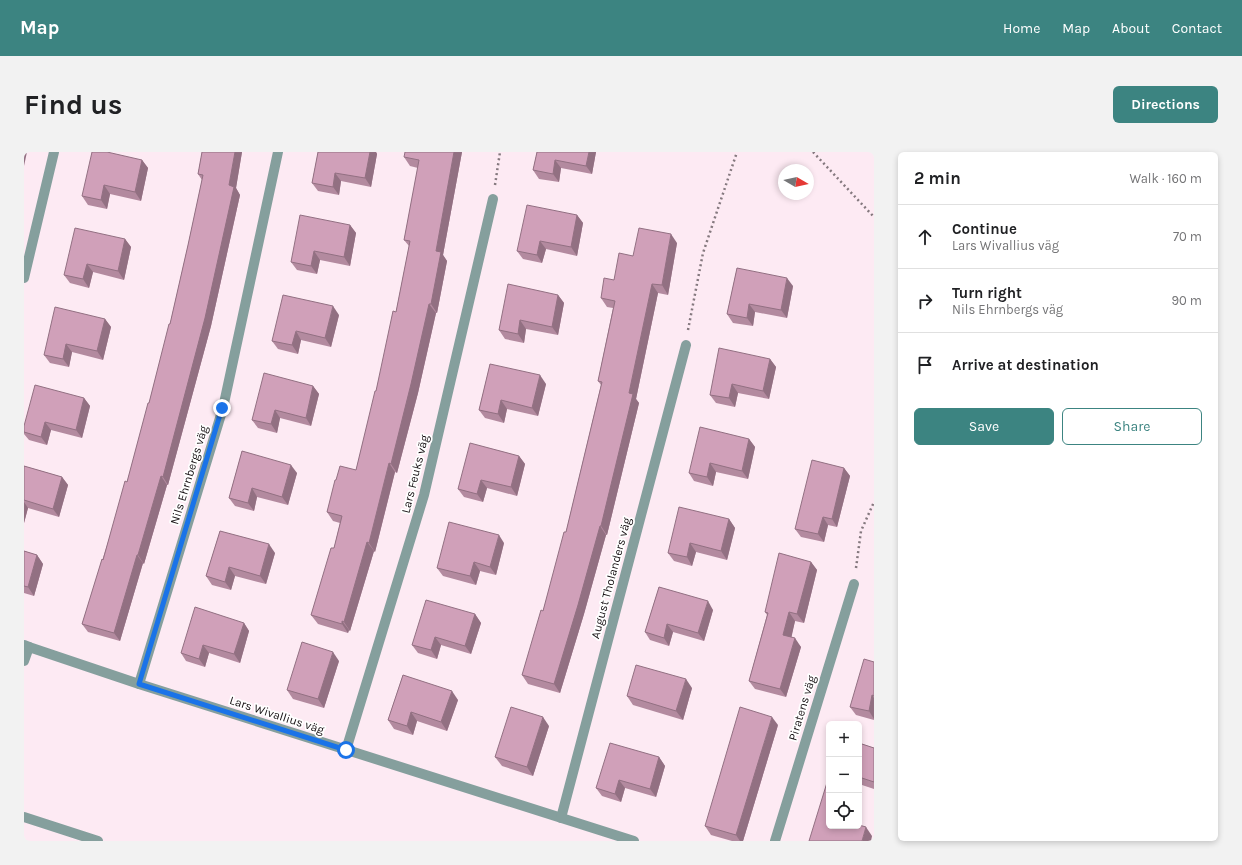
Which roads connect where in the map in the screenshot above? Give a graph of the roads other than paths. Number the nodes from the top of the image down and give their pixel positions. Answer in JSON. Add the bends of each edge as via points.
{"nodes":[{"id":1,"x":54,"y":152,"type":"edge"},
{"id":2,"x":278,"y":152,"type":"edge"},
{"id":3,"x":493,"y":199,"type":"road end"},
{"id":4,"x":24,"y":278,"type":"edge"},
{"id":5,"x":686,"y":345,"type":"road end"},
{"id":6,"x":854,"y":584,"type":"road end"},
{"id":7,"x":26,"y":646,"type":"edge"},
{"id":8,"x":24,"y":661,"type":"edge"},
{"id":9,"x":139,"y":684,"type":"junction"},
{"id":10,"x":346,"y":750,"type":"junction"},
{"id":11,"x":24,"y":817,"type":"edge"},
{"id":12,"x":561,"y":818,"type":"junction"},
{"id":13,"x":98,"y":841,"type":"edge"},
{"id":14,"x":634,"y":841,"type":"edge"},
{"id":15,"x":775,"y":841,"type":"edge"}],
"edges":[{"from":1,"to":4,"type":"street"},
{"from":2,"to":9,"type":"street","name":"Nils Ehrnbergs väg","via":[[222,408]]},
{"from":3,"to":10,"type":"street","name":"Lars Feuks väg","via":[[424,495]]},
{"from":5,"to":12,"type":"street","name":"August Tholanders väg"},
{"from":6,"to":15,"type":"street","name":"Piratens väg"},
{"from":7,"to":8,"type":"street","name":"Lars Wivallius väg"},
{"from":7,"to":9,"type":"street","name":"Lars Wivallius väg"},
{"from":9,"to":10,"type":"street","name":"Lars Wivallius väg"},
{"from":10,"to":12,"type":"street","name":"Lars Wivallius väg"},
{"from":11,"to":13,"type":"street"},
{"from":12,"to":14,"type":"street","name":"Lars Wivallius väg"}]}
